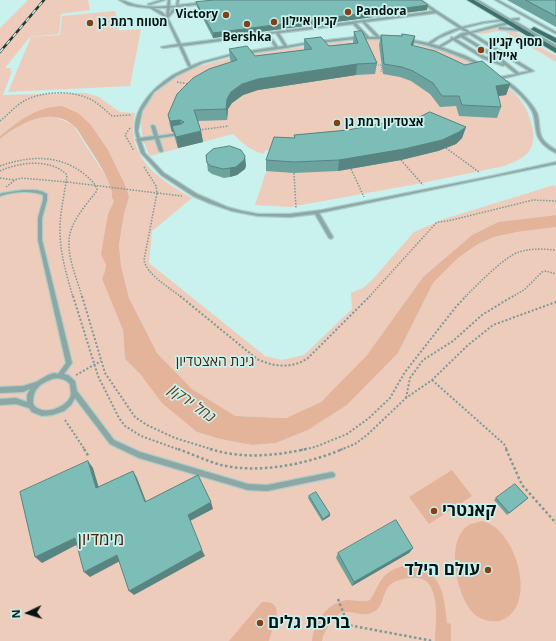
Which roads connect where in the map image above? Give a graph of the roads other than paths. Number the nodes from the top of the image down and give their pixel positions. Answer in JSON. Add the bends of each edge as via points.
{"nodes":[{"id":1,"x":120,"y":0,"type":"edge"},
{"id":2,"x":129,"y":0,"type":"edge"},
{"id":3,"x":164,"y":0,"type":"edge"},
{"id":4,"x":169,"y":0,"type":"edge"},
{"id":5,"x":419,"y":0,"type":"edge"},
{"id":6,"x":470,"y":0,"type":"edge"},
{"id":7,"x":476,"y":0,"type":"edge"},
{"id":8,"x":483,"y":0,"type":"edge"},
{"id":9,"x":496,"y":0,"type":"edge"},
{"id":10,"x":178,"y":1,"type":"edge"},
{"id":11,"x":209,"y":3,"type":"edge"},
{"id":12,"x":192,"y":5,"type":"junction"},
{"id":13,"x":177,"y":6,"type":"junction"},
{"id":14,"x":145,"y":7,"type":"junction"},
{"id":15,"x":168,"y":7,"type":"junction"},
{"id":16,"x":488,"y":10,"type":"junction"},
{"id":17,"x":436,"y":12,"type":"junction"},
{"id":18,"x":167,"y":18,"type":"junction"},
{"id":19,"x":511,"y":21,"type":"junction"},
{"id":20,"x":363,"y":22,"type":"junction"},
{"id":21,"x":354,"y":23,"type":"junction"},
{"id":22,"x":484,"y":24,"type":"junction"},
{"id":23,"x":462,"y":28,"type":"junction"},
{"id":24,"x":490,"y":28,"type":"junction"},
{"id":25,"x":520,"y":30,"type":"junction"},
{"id":26,"x":469,"y":32,"type":"junction"},
{"id":27,"x":277,"y":33,"type":"junction"},
{"id":28,"x":556,"y":33,"type":"edge"},
{"id":29,"x":268,"y":35,"type":"junction"},
{"id":30,"x":461,"y":35,"type":"junction"},
{"id":31,"x":368,"y":37,"type":"junction"},
{"id":32,"x":379,"y":38,"type":"junction"},
{"id":33,"x":452,"y":38,"type":"junction"},
{"id":34,"x":394,"y":39,"type":"edge"},
{"id":35,"x":404,"y":40,"type":"edge"},
{"id":36,"x":556,"y":41,"type":"edge"},
{"id":37,"x":430,"y":44,"type":"junction"},
{"id":38,"x":180,"y":46,"type":"junction"},
{"id":39,"x":556,"y":46,"type":"edge"},
{"id":40,"x":163,"y":47,"type":"dead end"},
{"id":41,"x":286,"y":47,"type":"junction"},
{"id":42,"x":439,"y":47,"type":"junction"},
{"id":43,"x":277,"y":48,"type":"junction"},
{"id":44,"x":556,"y":51,"type":"edge"},
{"id":45,"x":190,"y":66,"type":"junction"},
{"id":46,"x":508,"y":67,"type":"junction"},
{"id":47,"x":489,"y":69,"type":"edge"},
{"id":48,"x":497,"y":74,"type":"edge"},
{"id":49,"x":518,"y":74,"type":"junction"},
{"id":50,"x":501,"y":78,"type":"junction"},
{"id":51,"x":153,"y":126,"type":"dead end"},
{"id":52,"x":182,"y":133,"type":"edge"},
{"id":53,"x":157,"y":137,"type":"junction"},
{"id":54,"x":138,"y":140,"type":"junction"},
{"id":55,"x":161,"y":151,"type":"dead end"},
{"id":56,"x":556,"y":152,"type":"edge"},
{"id":57,"x":556,"y":163,"type":"edge"},
{"id":58,"x":0,"y":195,"type":"edge"},
{"id":59,"x":316,"y":212,"type":"junction"},
{"id":60,"x":331,"y":237,"type":"dead end"},
{"id":61,"x":60,"y":376,"type":"junction"},
{"id":62,"x":38,"y":384,"type":"junction"},
{"id":63,"x":0,"y":390,"type":"edge"},
{"id":64,"x":74,"y":393,"type":"junction"},
{"id":65,"x":0,"y":402,"type":"edge"},
{"id":66,"x":31,"y":406,"type":"junction"},
{"id":67,"x":332,"y":475,"type":"dead end"}],
"edges":[{"from":1,"to":14,"type":"lane"},
{"from":2,"to":3,"type":"lane","via":[[147,4]]},
{"from":4,"to":15,"type":"lane"},
{"from":5,"to":17,"type":"lane"},
{"from":6,"to":16,"type":"main road"},
{"from":7,"to":19,"type":"lane"},
{"from":8,"to":19,"type":"main road"},
{"from":9,"to":28,"type":"lane"},
{"from":10,"to":12,"type":"lane"},
{"from":10,"to":13,"type":"lane"},
{"from":11,"to":12,"type":"lane"},
{"from":12,"to":13,"type":"lane"},
{"from":13,"to":15,"type":"lane"},
{"from":13,"to":18,"type":"lane"},
{"from":14,"to":15,"type":"lane"},
{"from":14,"to":18,"type":"lane","via":[[158,11]]},
{"from":15,"to":18,"type":"lane"},
{"from":16,"to":19,"type":"main road"},
{"from":16,"to":22,"type":"lane","via":[[491,17]]},
{"from":17,"to":20,"type":"lane"},
{"from":17,"to":23,"type":"lane"},
{"from":18,"to":38,"type":"lane"},
{"from":19,"to":22,"type":"lane"},
{"from":19,"to":24,"type":"lane"},
{"from":19,"to":25,"type":"main road"},
{"from":19,"to":36,"type":"main road"},
{"from":19,"to":39,"type":"lane"},
{"from":20,"to":21,"type":"lane"},
{"from":20,"to":32,"type":"lane"},
{"from":21,"to":27,"type":"lane"},
{"from":21,"to":31,"type":"lane"},
{"from":22,"to":23,"type":"lane"},
{"from":23,"to":26,"type":"lane"},
{"from":23,"to":37,"type":"lane","via":[[440,36]]},
{"from":24,"to":25,"type":"lane"},
{"from":24,"to":26,"type":"lane"},
{"from":25,"to":44,"type":"main road"},
{"from":26,"to":30,"type":"lane"},
{"from":26,"to":49,"type":"lane","via":[[532,71]]},
{"from":27,"to":29,"type":"lane"},
{"from":27,"to":41,"type":"lane"},
{"from":29,"to":38,"type":"lane"},
{"from":29,"to":43,"type":"lane"},
{"from":30,"to":33,"type":"lane"},
{"from":30,"to":46,"type":"lane"},
{"from":31,"to":32,"type":"lane"},
{"from":31,"to":41,"type":"lane"},
{"from":32,"to":34,"type":"lane"},
{"from":33,"to":42,"type":"lane"},
{"from":33,"to":46,"type":"lane","via":[[483,57]]},
{"from":35,"to":37,"type":"lane"},
{"from":37,"to":42,"type":"lane"},
{"from":38,"to":40,"type":"lane"},
{"from":38,"to":45,"type":"lane"},
{"from":41,"to":43,"type":"lane"},
{"from":42,"to":47,"type":"lane"},
{"from":43,"to":45,"type":"lane","via":[[228,55]]},
{"from":45,"to":54,"type":"lane","via":[[167,79],[153,91],[143,105],[136,128]]},
{"from":46,"to":49,"type":"lane"},
{"from":48,"to":50,"type":"lane"},
{"from":49,"to":50,"type":"lane"},
{"from":50,"to":56,"type":"lane","via":[[526,99],[534,112],[540,137]]},
{"from":51,"to":53,"type":"lane"},
{"from":52,"to":53,"type":"lane"},
{"from":53,"to":54,"type":"lane"},
{"from":53,"to":55,"type":"lane"},
{"from":54,"to":59,"type":"lane","via":[[152,166],[161,174],[191,193],[225,208],[275,216]]},
{"from":57,"to":59,"type":"lane"},
{"from":58,"to":61,"type":"lane","via":[[8,192],[40,192],[46,197],[40,218],[40,240],[69,363]]},
{"from":59,"to":60,"type":"lane"},
{"from":61,"to":62,"type":"lane","via":[[47,378]]},
{"from":61,"to":64,"type":"lane","via":[[70,379]]},
{"from":62,"to":63,"type":"lane"},
{"from":62,"to":66,"type":"lane","via":[[30,397]]},
{"from":64,"to":66,"type":"lane","via":[[69,404],[56,412],[42,414]]},
{"from":64,"to":67,"type":"lane","via":[[112,442],[139,455],[248,487],[266,488]]},
{"from":65,"to":66,"type":"lane","via":[[16,401]]}]}
